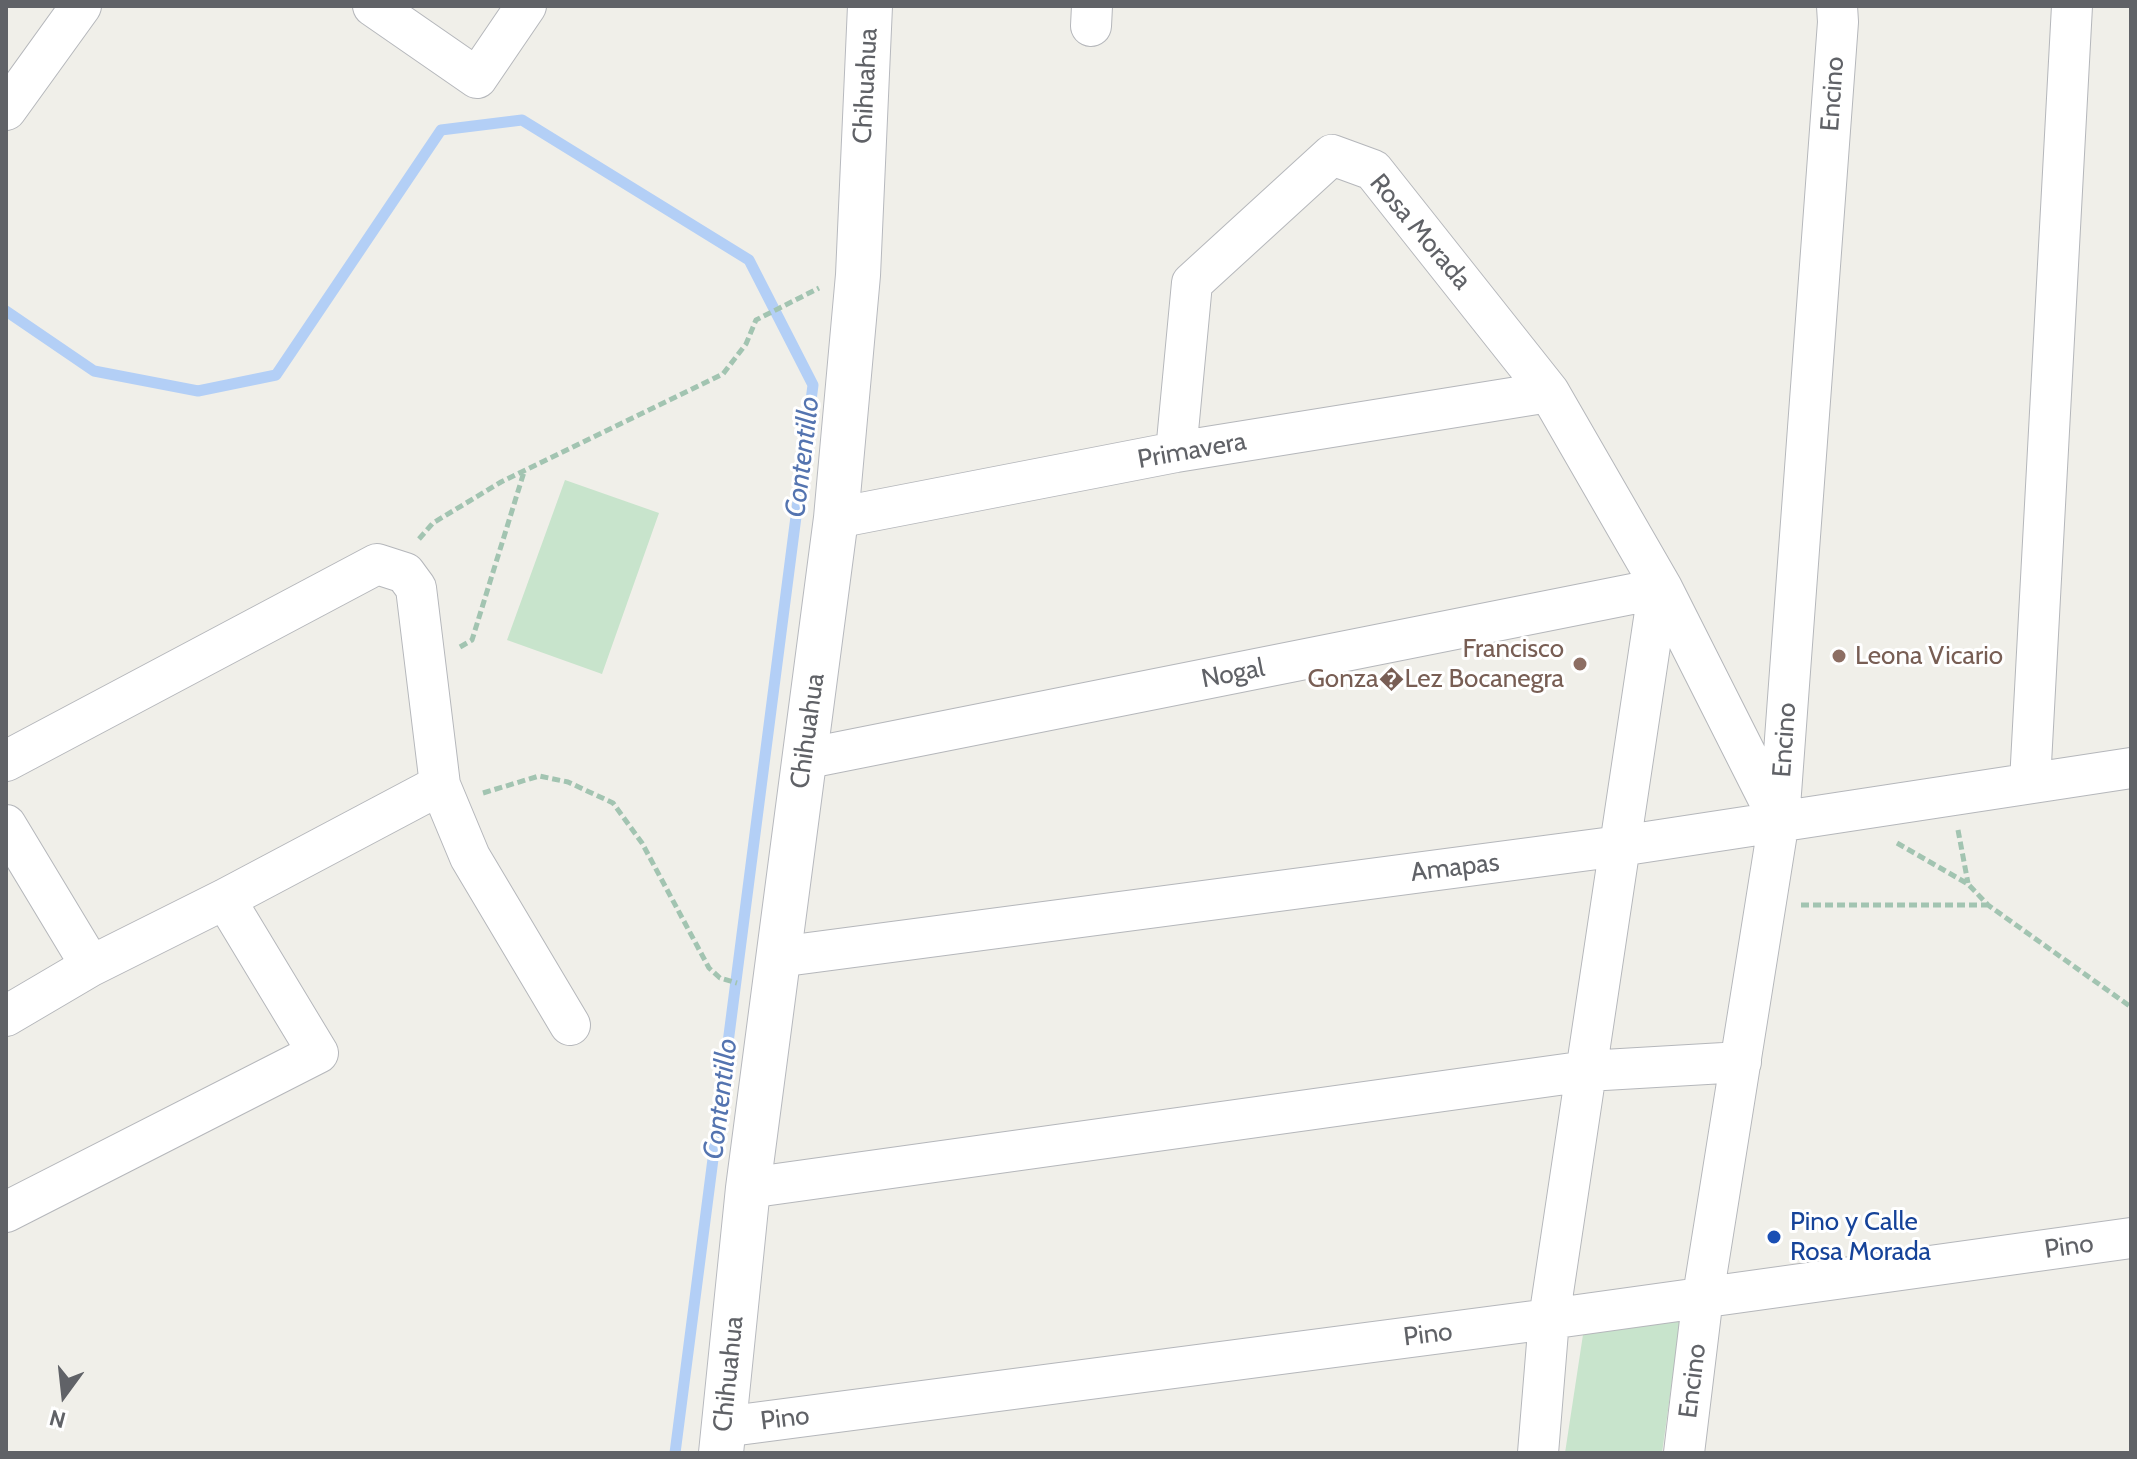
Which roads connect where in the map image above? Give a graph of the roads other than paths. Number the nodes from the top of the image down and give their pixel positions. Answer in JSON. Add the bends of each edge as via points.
{"nodes":[{"id":1,"x":81,"y":6,"type":"edge"},
{"id":2,"x":373,"y":6,"type":"edge"},
{"id":3,"x":526,"y":6,"type":"edge"},
{"id":4,"x":870,"y":6,"type":"edge"},
{"id":5,"x":2072,"y":6,"type":"edge"},
{"id":6,"x":1840,"y":11,"type":"edge"},
{"id":7,"x":6,"y":110,"type":"edge"},
{"id":8,"x":1549,"y":392,"type":"junction"},
{"id":9,"x":1176,"y":452,"type":"junction"},
{"id":10,"x":836,"y":518,"type":"junction"},
{"id":11,"x":1662,"y":588,"type":"junction"},
{"id":12,"x":804,"y":759,"type":"junction"},
{"id":13,"x":6,"y":761,"type":"edge"},
{"id":14,"x":2131,"y":768,"type":"edge"},
{"id":15,"x":2030,"y":782,"type":"junction"},
{"id":16,"x":444,"y":794,"type":"junction"},
{"id":17,"x":1779,"y":820,"type":"junction"},
{"id":18,"x":6,"y":825,"type":"edge"},
{"id":19,"x":1620,"y":846,"type":"junction"},
{"id":20,"x":225,"y":899,"type":"junction"},
{"id":21,"x":91,"y":966,"type":"junction"},
{"id":22,"x":776,"y":974,"type":"junction"},
{"id":23,"x":6,"y":1016,"type":"edge"},
{"id":24,"x":570,"y":1025,"type":"dead end"},
{"id":25,"x":1741,"y":1062,"type":"junction"},
{"id":26,"x":1587,"y":1071,"type":"junction"},
{"id":27,"x":748,"y":1188,"type":"junction"},
{"id":28,"x":6,"y":1212,"type":"edge"},
{"id":29,"x":2131,"y":1238,"type":"edge"},
{"id":30,"x":1703,"y":1296,"type":"junction"},
{"id":31,"x":1549,"y":1319,"type":"junction"},
{"id":32,"x":722,"y":1440,"type":"edge"},
{"id":33,"x":1538,"y":1453,"type":"edge"},
{"id":34,"x":1684,"y":1453,"type":"edge"}],
"edges":[{"from":1,"to":7,"type":"street"},
{"from":2,"to":3,"type":"street","via":[[477,78]]},
{"from":4,"to":10,"type":"street","name":"Chihuahua","via":[[858,275]]},
{"from":5,"to":15,"type":"street"},
{"from":6,"to":17,"type":"street","name":"Encino"},
{"from":8,"to":9,"type":"street","name":"Primavera"},
{"from":8,"to":9,"type":"street","name":"Rosa Morada","via":[[1373,170],[1332,155],[1192,283]]},
{"from":8,"to":11,"type":"street","name":"Rosa Morada"},
{"from":9,"to":10,"type":"street","name":"Primavera"},
{"from":10,"to":12,"type":"street","name":"Chihuahua"},
{"from":11,"to":12,"type":"street","name":"Nogal"},
{"from":11,"to":17,"type":"street","name":"Rosa Morada"},
{"from":11,"to":19,"type":"street"},
{"from":12,"to":22,"type":"street","name":"Chihuahua"},
{"from":13,"to":16,"type":"street","via":[[377,564],[405,573],[416,588]]},
{"from":14,"to":15,"type":"street","name":"Amapas"},
{"from":15,"to":17,"type":"street","name":"Amapas"},
{"from":16,"to":20,"type":"street"},
{"from":16,"to":24,"type":"street","via":[[470,857]]},
{"from":17,"to":19,"type":"street","name":"Amapas"},
{"from":17,"to":25,"type":"street","name":"Encino"},
{"from":18,"to":21,"type":"street"},
{"from":19,"to":22,"type":"street","name":"Amapas"},
{"from":19,"to":26,"type":"street"},
{"from":20,"to":21,"type":"street"},
{"from":20,"to":28,"type":"street","via":[[318,1053]]},
{"from":21,"to":23,"type":"street"},
{"from":22,"to":27,"type":"street","name":"Chihuahua"},
{"from":25,"to":26,"type":"street"},
{"from":25,"to":30,"type":"street","name":"Encino"},
{"from":26,"to":27,"type":"street"},
{"from":26,"to":31,"type":"street"},
{"from":27,"to":32,"type":"street","name":"Chihuahua"},
{"from":29,"to":30,"type":"street","name":"Pino"},
{"from":30,"to":31,"type":"street","name":"Pino"},
{"from":30,"to":34,"type":"street","name":"Encino"},
{"from":31,"to":32,"type":"street","name":"Pino"},
{"from":31,"to":33,"type":"street"}]}
